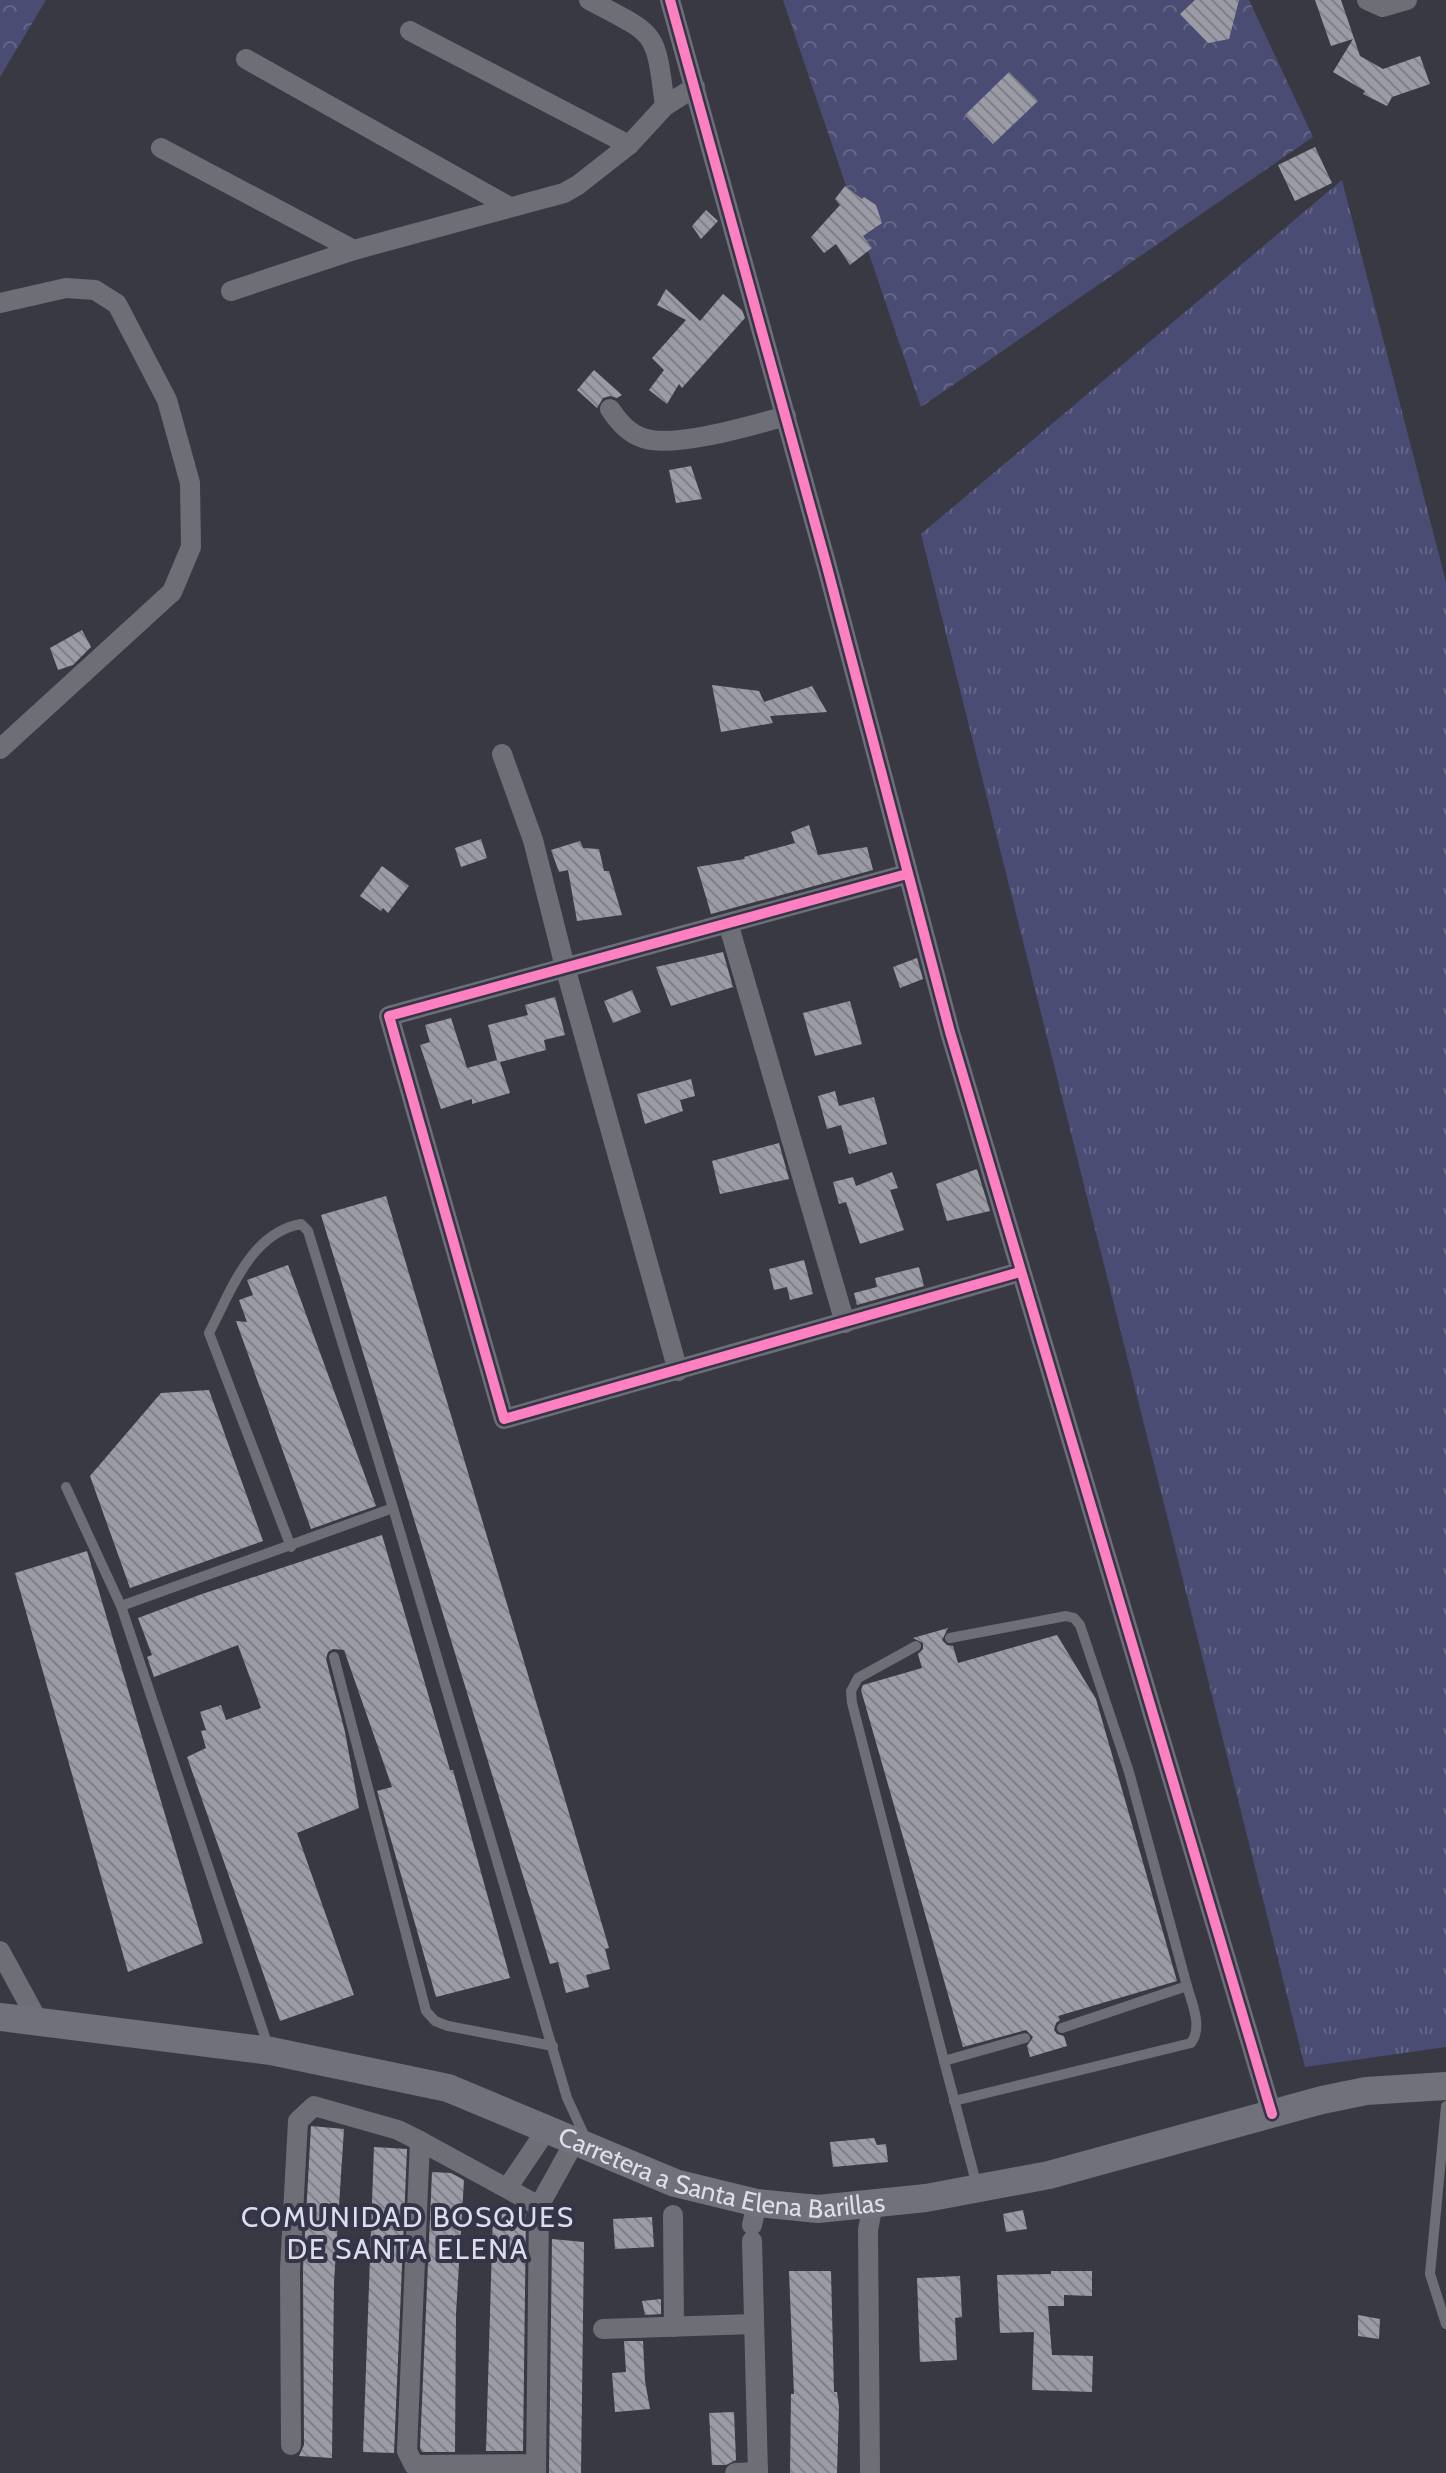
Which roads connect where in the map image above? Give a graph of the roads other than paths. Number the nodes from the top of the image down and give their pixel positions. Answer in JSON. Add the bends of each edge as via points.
{"nodes":[{"id":1,"x":589,"y":0,"type":"edge"},
{"id":2,"x":670,"y":0,"type":"edge"},
{"id":3,"x":1367,"y":0,"type":"edge"},
{"id":4,"x":1407,"y":0,"type":"edge"},
{"id":5,"x":410,"y":31,"type":"dead end"},
{"id":6,"x":246,"y":59,"type":"dead end"},
{"id":7,"x":695,"y":87,"type":"junction"},
{"id":8,"x":665,"y":106,"type":"junction"},
{"id":9,"x":629,"y":145,"type":"junction"},
{"id":10,"x":161,"y":148,"type":"dead end"},
{"id":11,"x":508,"y":206,"type":"junction"},
{"id":12,"x":354,"y":250,"type":"junction"},
{"id":13,"x":231,"y":291,"type":"dead end"},
{"id":14,"x":0,"y":303,"type":"edge"},
{"id":15,"x":610,"y":409,"type":"dead end"},
{"id":16,"x":786,"y":416,"type":"junction"},
{"id":17,"x":0,"y":749,"type":"edge"},
{"id":18,"x":502,"y":754,"type":"dead end"},
{"id":19,"x":907,"y":874,"type":"junction"},
{"id":20,"x":728,"y":923,"type":"junction"},
{"id":21,"x":565,"y":967,"type":"junction"},
{"id":22,"x":1020,"y":1272,"type":"junction"},
{"id":23,"x":845,"y":1323,"type":"junction"},
{"id":24,"x":678,"y":1371,"type":"junction"},
{"id":25,"x":66,"y":1487,"type":"dead end"},
{"id":26,"x":393,"y":1508,"type":"junction"},
{"id":27,"x":291,"y":1547,"type":"junction"},
{"id":28,"x":121,"y":1606,"type":"junction"},
{"id":29,"x":950,"y":1638,"type":"dead end"},
{"id":30,"x":916,"y":1646,"type":"dead end"},
{"id":31,"x":334,"y":1657,"type":"dead end"},
{"id":32,"x":0,"y":1951,"type":"edge"},
{"id":33,"x":1187,"y":1986,"type":"junction"},
{"id":34,"x":0,"y":2017,"type":"edge"},
{"id":35,"x":38,"y":2021,"type":"junction"},
{"id":36,"x":1062,"y":2028,"type":"dead end"},
{"id":37,"x":1025,"y":2038,"type":"dead end"},
{"id":38,"x":553,"y":2046,"type":"junction"},
{"id":39,"x":271,"y":2051,"type":"junction"},
{"id":40,"x":944,"y":2061,"type":"junction"},
{"id":41,"x":1446,"y":2086,"type":"edge"},
{"id":42,"x":954,"y":2101,"type":"junction"},
{"id":43,"x":1446,"y":2106,"type":"edge"},
{"id":44,"x":1272,"y":2114,"type":"junction"},
{"id":45,"x":547,"y":2129,"type":"junction"},
{"id":46,"x":420,"y":2141,"type":"junction"},
{"id":47,"x":582,"y":2144,"type":"junction"},
{"id":48,"x":508,"y":2187,"type":"junction"},
{"id":49,"x":978,"y":2188,"type":"junction"},
{"id":50,"x":873,"y":2204,"type":"junction"},
{"id":51,"x":539,"y":2206,"type":"junction"},
{"id":52,"x":673,"y":2215,"type":"dead end"},
{"id":53,"x":754,"y":2223,"type":"junction"},
{"id":54,"x":754,"y":2324,"type":"junction"},
{"id":55,"x":1446,"y":2324,"type":"edge"},
{"id":56,"x":674,"y":2327,"type":"junction"},
{"id":57,"x":603,"y":2329,"type":"dead end"},
{"id":58,"x":291,"y":2445,"type":"dead end"},
{"id":59,"x":536,"y":2468,"type":"edge"},
{"id":60,"x":735,"y":2473,"type":"edge"},
{"id":61,"x":758,"y":2473,"type":"edge"},
{"id":62,"x":870,"y":2473,"type":"edge"}],
"edges":[{"from":1,"to":8,"type":"street","via":[[643,28],[652,39]]},
{"from":2,"to":7,"type":"street"},
{"from":3,"to":4,"type":"street","via":[[1383,7]]},
{"from":5,"to":9,"type":"street"},
{"from":6,"to":11,"type":"street"},
{"from":7,"to":8,"type":"street"},
{"from":7,"to":16,"type":"street"},
{"from":8,"to":9,"type":"street"},
{"from":9,"to":11,"type":"street","via":[[564,193]]},
{"from":10,"to":12,"type":"street"},
{"from":11,"to":12,"type":"street"},
{"from":12,"to":13,"type":"street"},
{"from":14,"to":17,"type":"street","via":[[66,288],[95,290],[117,304],[167,400],[190,483],[191,547],[172,592]]},
{"from":15,"to":16,"type":"street","via":[[620,423],[646,440],[712,436]]},
{"from":16,"to":19,"type":"street"},
{"from":18,"to":21,"type":"street","via":[[533,840]]},
{"from":19,"to":20,"type":"street"},
{"from":19,"to":22,"type":"street"},
{"from":20,"to":21,"type":"street"},
{"from":20,"to":23,"type":"street"},
{"from":21,"to":24,"type":"street"},
{"from":21,"to":24,"type":"street","via":[[389,1016],[504,1419]]},
{"from":22,"to":23,"type":"street"},
{"from":22,"to":44,"type":"street"},
{"from":23,"to":24,"type":"street"},
{"from":25,"to":28,"type":"lane"},
{"from":26,"to":27,"type":"lane"},
{"from":26,"to":27,"type":"lane","via":[[308,1231],[301,1224],[289,1226],[244,1264],[209,1333]]},
{"from":26,"to":38,"type":"lane"},
{"from":27,"to":28,"type":"lane"},
{"from":28,"to":39,"type":"lane"},
{"from":29,"to":33,"type":"lane","via":[[1066,1616],[1080,1625],[1129,1772]]},
{"from":30,"to":40,"type":"lane","via":[[858,1678],[851,1691]]},
{"from":31,"to":38,"type":"lane","via":[[426,2011],[448,2026]]},
{"from":32,"to":35,"type":"street"},
{"from":33,"to":36,"type":"lane"},
{"from":33,"to":42,"type":"lane","via":[[1197,2026],[1191,2043]]},
{"from":34,"to":35,"type":"main road","name":"Carretera a Santa Elena Barillas"},
{"from":35,"to":39,"type":"main road","name":"Carretera a Santa Elena Barillas"},
{"from":37,"to":40,"type":"lane"},
{"from":38,"to":47,"type":"lane"},
{"from":39,"to":45,"type":"main road","name":"Carretera a Santa Elena Barillas","via":[[448,2088]]},
{"from":40,"to":42,"type":"lane"},
{"from":41,"to":44,"type":"main road","name":"Carretera a Santa Elena Barillas","via":[[1366,2091]]},
{"from":42,"to":49,"type":"lane"},
{"from":43,"to":55,"type":"lane","via":[[1430,2274]]},
{"from":44,"to":49,"type":"main road","name":"Carretera a Santa Elena Barillas","via":[[1049,2175]]},
{"from":45,"to":47,"type":"main road","name":"Carretera a Santa Elena Barillas"},
{"from":45,"to":48,"type":"street"},
{"from":46,"to":48,"type":"street"},
{"from":46,"to":58,"type":"street","via":[[314,2106],[298,2121],[290,2269]]},
{"from":46,"to":59,"type":"street","via":[[407,2451],[414,2465]]},
{"from":47,"to":51,"type":"street"},
{"from":47,"to":53,"type":"main road","name":"Carretera a Santa Elena Barillas"},
{"from":48,"to":51,"type":"street"},
{"from":49,"to":50,"type":"main road","name":"Carretera a Santa Elena Barillas"},
{"from":50,"to":53,"type":"main road","name":"Carretera a Santa Elena Barillas"},
{"from":50,"to":62,"type":"street","via":[[868,2230]]},
{"from":51,"to":59,"type":"street"},
{"from":52,"to":56,"type":"street"},
{"from":53,"to":54,"type":"street"},
{"from":54,"to":56,"type":"street"},
{"from":54,"to":61,"type":"street"},
{"from":56,"to":57,"type":"street"},
{"from":60,"to":61,"type":"street"}]}
